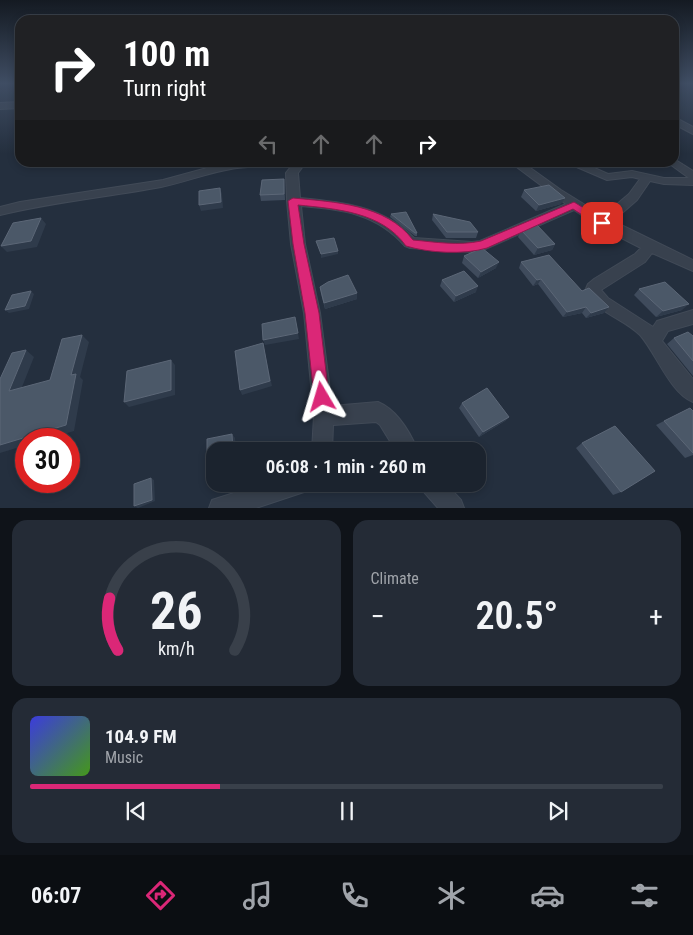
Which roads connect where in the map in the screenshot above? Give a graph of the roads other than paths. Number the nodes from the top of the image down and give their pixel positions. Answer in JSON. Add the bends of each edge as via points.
{"nodes":[{"id":1,"x":679,"y":123,"type":"edge"},
{"id":2,"x":693,"y":131,"type":"edge"},
{"id":3,"x":223,"y":167,"type":"edge"},
{"id":4,"x":297,"y":167,"type":"edge"},
{"id":5,"x":522,"y":167,"type":"edge"},
{"id":6,"x":582,"y":167,"type":"edge"},
{"id":7,"x":679,"y":167,"type":"edge"},
{"id":8,"x":693,"y":176,"type":"edge"},
{"id":9,"x":647,"y":177,"type":"junction"},
{"id":10,"x":693,"y":182,"type":"edge"},
{"id":11,"x":293,"y":201,"type":"junction"},
{"id":12,"x":574,"y":205,"type":"junction"},
{"id":13,"x":0,"y":211,"type":"edge"},
{"id":14,"x":602,"y":223,"type":"junction"},
{"id":15,"x":650,"y":247,"type":"junction"},
{"id":16,"x":693,"y":266,"type":"edge"},
{"id":17,"x":693,"y":317,"type":"edge"},
{"id":18,"x":653,"y":340,"type":"junction"},
{"id":19,"x":693,"y":393,"type":"edge"},
{"id":20,"x":324,"y":416,"type":"junction"},
{"id":21,"x":323,"y":442,"type":"edge"},
{"id":22,"x":402,"y":442,"type":"edge"},
{"id":23,"x":271,"y":492,"type":"edge"},
{"id":24,"x":439,"y":492,"type":"edge"},
{"id":25,"x":220,"y":508,"type":"edge"},
{"id":26,"x":453,"y":508,"type":"edge"}],
"edges":[{"from":1,"to":2,"type":"street"},
{"from":3,"to":13,"type":"street","via":[[163,183]]},
{"from":4,"to":11,"type":"street","via":[[292,173]]},
{"from":5,"to":12,"type":"street"},
{"from":6,"to":9,"type":"street","via":[[607,177],[632,174]]},
{"from":7,"to":8,"type":"street"},
{"from":9,"to":10,"type":"street"},
{"from":9,"to":14,"type":"street","via":[[642,188]]},
{"from":11,"to":12,"type":"street","via":[[359,210],[400,230],[410,243],[472,247],[517,232]]},
{"from":11,"to":20,"type":"street","via":[[312,313]]},
{"from":12,"to":14,"type":"street"},
{"from":14,"to":15,"type":"street"},
{"from":15,"to":16,"type":"street"},
{"from":15,"to":18,"type":"street","via":[[640,258],[599,283],[593,291]]},
{"from":17,"to":18,"type":"street","via":[[663,326]]},
{"from":18,"to":19,"type":"street"},
{"from":20,"to":21,"type":"street"},
{"from":20,"to":22,"type":"street","via":[[378,412]]},
{"from":23,"to":25,"type":"street"},
{"from":24,"to":26,"type":"street"}]}
